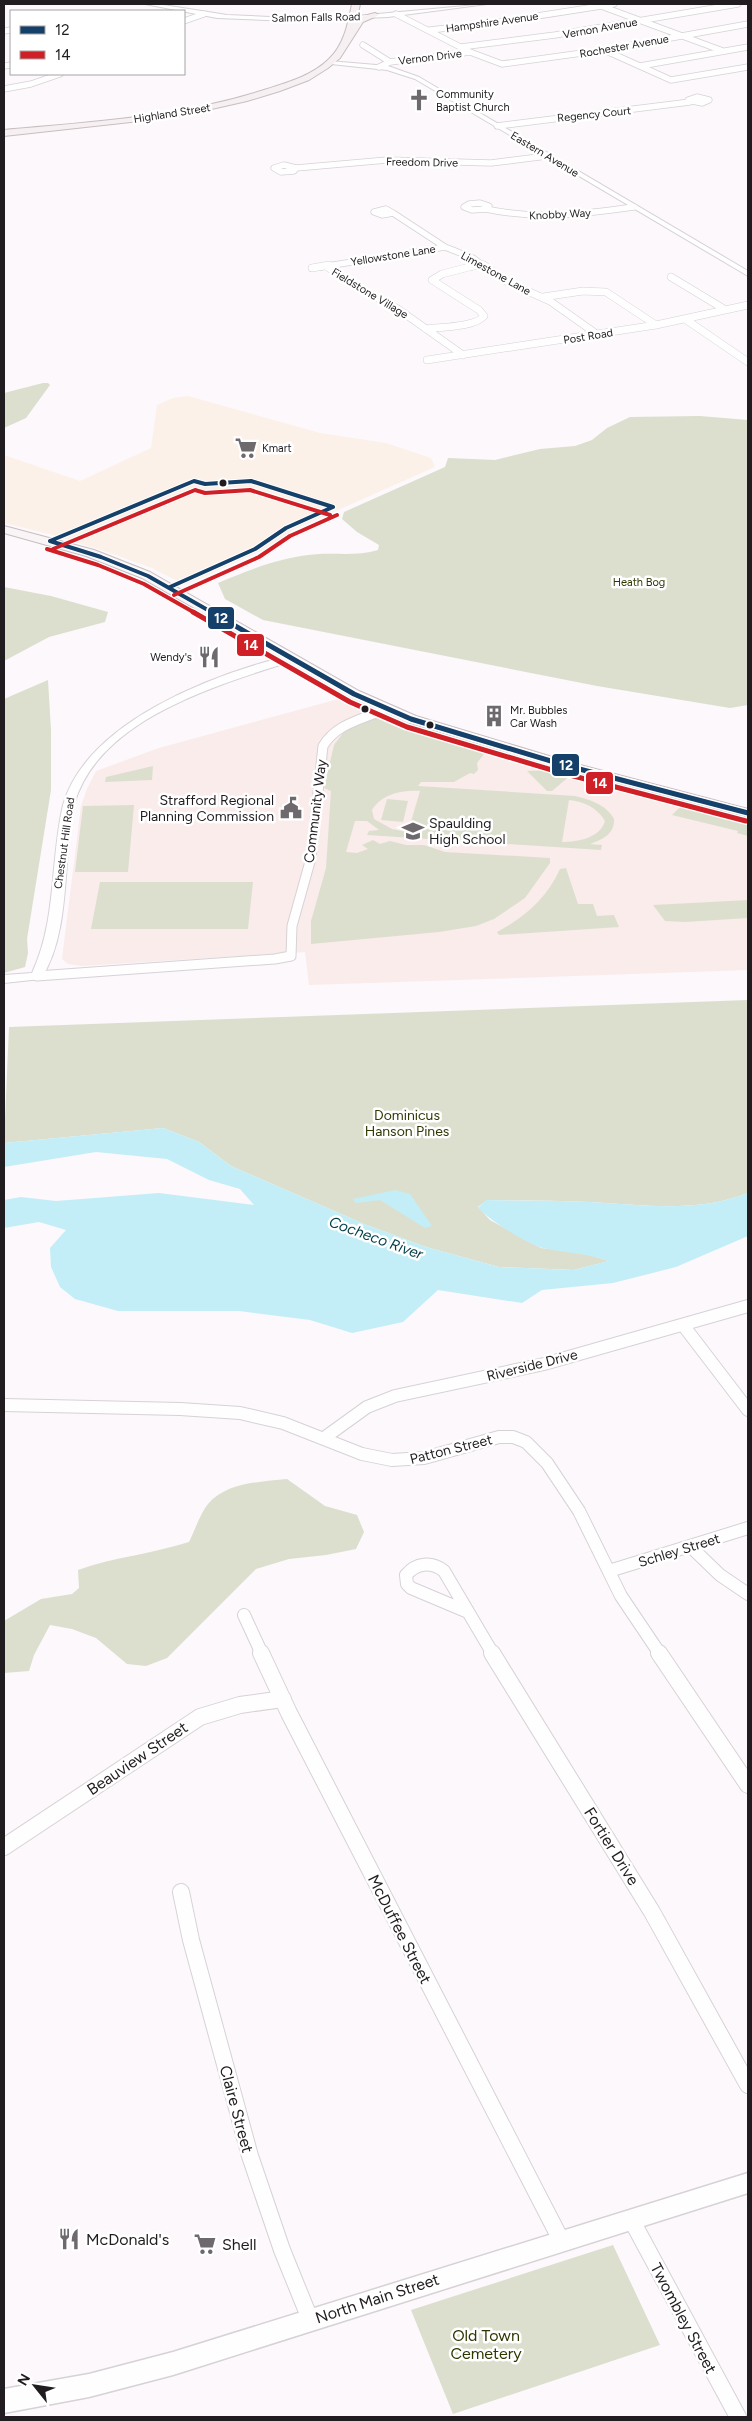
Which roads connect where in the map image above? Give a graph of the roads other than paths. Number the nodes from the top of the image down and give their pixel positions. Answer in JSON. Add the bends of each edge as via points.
{"nodes":[{"id":1,"x":148,"y":4,"type":"edge"},
{"id":2,"x":356,"y":4,"type":"edge"},
{"id":3,"x":484,"y":4,"type":"edge"},
{"id":4,"x":614,"y":4,"type":"edge"},
{"id":5,"x":738,"y":4,"type":"edge"},
{"id":6,"x":599,"y":5,"type":"edge"},
{"id":7,"x":178,"y":10,"type":"edge"},
{"id":8,"x":185,"y":11,"type":"edge"},
{"id":9,"x":204,"y":14,"type":"junction"},
{"id":10,"x":396,"y":14,"type":"junction"},
{"id":11,"x":380,"y":15,"type":"junction"},
{"id":12,"x":353,"y":17,"type":"junction"},
{"id":13,"x":185,"y":21,"type":"edge"},
{"id":14,"x":640,"y":21,"type":"junction"},
{"id":15,"x":748,"y":24,"type":"edge"},
{"id":16,"x":429,"y":30,"type":"junction"},
{"id":17,"x":349,"y":33,"type":"junction"},
{"id":18,"x":680,"y":36,"type":"junction"},
{"id":19,"x":363,"y":45,"type":"dead end"},
{"id":20,"x":461,"y":47,"type":"junction"},
{"id":21,"x":748,"y":47,"type":"edge"},
{"id":22,"x":604,"y":50,"type":"junction"},
{"id":23,"x":723,"y":51,"type":"junction"},
{"id":24,"x":470,"y":52,"type":"junction"},
{"id":25,"x":331,"y":62,"type":"junction"},
{"id":26,"x":390,"y":62,"type":"junction"},
{"id":27,"x":640,"y":66,"type":"junction"},
{"id":28,"x":379,"y":67,"type":"junction"},
{"id":29,"x":748,"y":67,"type":"edge"},
{"id":30,"x":57,"y":75,"type":"edge"},
{"id":31,"x":4,"y":89,"type":"edge"},
{"id":32,"x":690,"y":102,"type":"dead end"},
{"id":33,"x":498,"y":126,"type":"junction"},
{"id":34,"x":4,"y":133,"type":"edge"},
{"id":35,"x":547,"y":156,"type":"junction"},
{"id":36,"x":296,"y":168,"type":"dead end"},
{"id":37,"x":634,"y":207,"type":"junction"},
{"id":38,"x":486,"y":209,"type":"dead end"},
{"id":39,"x":393,"y":213,"type":"dead end"},
{"id":40,"x":446,"y":247,"type":"junction"},
{"id":41,"x":482,"y":264,"type":"junction"},
{"id":42,"x":326,"y":266,"type":"junction"},
{"id":43,"x":312,"y":268,"type":"dead end"},
{"id":44,"x":748,"y":274,"type":"edge"},
{"id":45,"x":671,"y":277,"type":"dead end"},
{"id":46,"x":543,"y":297,"type":"junction"},
{"id":47,"x":748,"y":305,"type":"edge"},
{"id":48,"x":724,"y":309,"type":"junction"},
{"id":49,"x":685,"y":319,"type":"junction"},
{"id":50,"x":656,"y":325,"type":"junction"},
{"id":51,"x":426,"y":329,"type":"junction"},
{"id":52,"x":598,"y":334,"type":"junction"},
{"id":53,"x":463,"y":355,"type":"junction"},
{"id":54,"x":427,"y":360,"type":"dead end"},
{"id":55,"x":748,"y":362,"type":"edge"},
{"id":56,"x":4,"y":528,"type":"edge"},
{"id":57,"x":292,"y":658,"type":"junction"},
{"id":58,"x":385,"y":709,"type":"junction"},
{"id":59,"x":748,"y":814,"type":"edge"},
{"id":60,"x":37,"y":976,"type":"junction"},
{"id":61,"x":4,"y":980,"type":"edge"},
{"id":62,"x":748,"y":1306,"type":"edge"},
{"id":63,"x":683,"y":1324,"type":"junction"},
{"id":64,"x":4,"y":1405,"type":"edge"},
{"id":65,"x":748,"y":1410,"type":"edge"},
{"id":66,"x":324,"y":1438,"type":"junction"},
{"id":67,"x":748,"y":1528,"type":"edge"},
{"id":68,"x":690,"y":1547,"type":"junction"},
{"id":69,"x":608,"y":1570,"type":"junction"},
{"id":70,"x":748,"y":1594,"type":"edge"},
{"id":71,"x":468,"y":1612,"type":"junction"},
{"id":72,"x":244,"y":1616,"type":"dead end"},
{"id":73,"x":283,"y":1699,"type":"junction"},
{"id":74,"x":748,"y":1784,"type":"edge"},
{"id":75,"x":4,"y":1847,"type":"edge"},
{"id":76,"x":181,"y":1892,"type":"dead end"},
{"id":77,"x":748,"y":2085,"type":"edge"},
{"id":78,"x":748,"y":2182,"type":"edge"},
{"id":79,"x":631,"y":2219,"type":"junction"},
{"id":80,"x":561,"y":2240,"type":"junction"},
{"id":81,"x":310,"y":2320,"type":"junction"},
{"id":82,"x":4,"y":2402,"type":"edge"},
{"id":83,"x":738,"y":2417,"type":"edge"}],
"edges":[{"from":1,"to":7,"type":"street","name":"Salmon Falls Road"},
{"from":2,"to":11,"type":"highway","via":[[364,12]]},
{"from":2,"to":12,"type":"highway"},
{"from":3,"to":10,"type":"street","name":"Salmon Falls Road"},
{"from":4,"to":6,"type":"street","name":"Hampshire Avenue"},
{"from":5,"to":14,"type":"street","name":"Vernon Avenue"},
{"from":6,"to":14,"type":"street"},
{"from":6,"to":16,"type":"street","name":"Hampshire Avenue"},
{"from":8,"to":9,"type":"street","name":"Salmon Falls Road"},
{"from":9,"to":12,"type":"street","name":"Salmon Falls Road","via":[[250,18]]},
{"from":9,"to":13,"type":"street"},
{"from":10,"to":11,"type":"street","name":"Salmon Falls Road"},
{"from":10,"to":16,"type":"street"},
{"from":11,"to":12,"type":"street","name":"Salmon Falls Road"},
{"from":11,"to":17,"type":"highway","via":[[360,20]]},
{"from":12,"to":17,"type":"highway"},
{"from":14,"to":18,"type":"street"},
{"from":14,"to":20,"type":"street","name":"Vernon Avenue"},
{"from":15,"to":18,"type":"street","name":"Rochester Avenue"},
{"from":16,"to":20,"type":"street"},
{"from":17,"to":25,"type":"highway","via":[[343,49]]},
{"from":18,"to":22,"type":"street","name":"Rochester Avenue"},
{"from":18,"to":23,"type":"street"},
{"from":19,"to":26,"type":"street"},
{"from":20,"to":24,"type":"street"},
{"from":21,"to":23,"type":"street"},
{"from":22,"to":24,"type":"street","name":"Rochester Avenue","via":[[498,64]]},
{"from":22,"to":27,"type":"street"},
{"from":23,"to":27,"type":"street"},
{"from":24,"to":26,"type":"street","name":"Vernon Drive"},
{"from":25,"to":28,"type":"street","name":"Eastern Avenue"},
{"from":25,"to":34,"type":"highway","name":"Highland Street","via":[[287,86],[214,107],[137,120]]},
{"from":26,"to":28,"type":"street"},
{"from":27,"to":29,"type":"street","via":[[671,80]]},
{"from":28,"to":33,"type":"street","name":"Eastern Avenue","via":[[417,78]]},
{"from":30,"to":31,"type":"street"},
{"from":32,"to":33,"type":"street","name":"Regency Court"},
{"from":33,"to":35,"type":"street","name":"Eastern Avenue"},
{"from":35,"to":36,"type":"street","name":"Freedom Drive","via":[[484,163],[387,160]]},
{"from":35,"to":37,"type":"street","name":"Eastern Avenue"},
{"from":37,"to":38,"type":"street","name":"Knobby Way","via":[[553,217],[515,215]]},
{"from":37,"to":44,"type":"street","name":"Eastern Avenue"},
{"from":39,"to":40,"type":"street","name":"Limestone Lane"},
{"from":40,"to":41,"type":"street","name":"Limestone Lane"},
{"from":40,"to":42,"type":"street","name":"Yellowstone Lane"},
{"from":41,"to":46,"type":"street","name":"Limestone Lane","via":[[520,289]]},
{"from":41,"to":51,"type":"street","via":[[442,274],[432,280],[479,310],[484,316],[482,319]]},
{"from":42,"to":43,"type":"street","name":"Yellowstone Lane"},
{"from":42,"to":51,"type":"street","name":"Fieldstone Village"},
{"from":45,"to":48,"type":"street"},
{"from":46,"to":50,"type":"street","via":[[583,291],[606,292]]},
{"from":46,"to":52,"type":"street","name":"Limestone Lane"},
{"from":47,"to":48,"type":"street","name":"Post Road"},
{"from":48,"to":49,"type":"street","name":"Post Road"},
{"from":49,"to":50,"type":"street","name":"Post Road"},
{"from":49,"to":55,"type":"street"},
{"from":50,"to":52,"type":"street","name":"Post Road"},
{"from":51,"to":53,"type":"street","name":"Fieldstone Village"},
{"from":52,"to":53,"type":"street","name":"Post Road"},
{"from":53,"to":54,"type":"street","name":"Post Road"},
{"from":56,"to":57,"type":"main road","via":[[101,557],[170,587]]},
{"from":57,"to":58,"type":"main road"},
{"from":57,"to":60,"type":"street","name":"Chestnut Hill Road","via":[[162,708],[128,727],[94,756],[78,780],[69,802],[50,936],[45,960]]},
{"from":58,"to":59,"type":"main road","via":[[511,750]]},
{"from":58,"to":60,"type":"street","name":"Community Way","via":[[332,732],[323,746],[311,858],[292,926],[290,956],[275,960]]},
{"from":60,"to":61,"type":"street"},
{"from":62,"to":63,"type":"street","name":"Riverside Drive"},
{"from":63,"to":65,"type":"street"},
{"from":63,"to":66,"type":"street","name":"Riverside Drive","via":[[544,1364],[395,1396],[361,1411]]},
{"from":64,"to":66,"type":"street","name":"Patton Street","via":[[240,1413]]},
{"from":66,"to":69,"type":"street","name":"Patton Street","via":[[362,1454],[392,1460],[424,1458],[499,1437],[513,1437],[526,1442],[547,1463],[579,1511]]},
{"from":67,"to":68,"type":"street","name":"Schley Street"},
{"from":68,"to":69,"type":"street","name":"Schley Street"},
{"from":68,"to":70,"type":"street","via":[[720,1575]]},
{"from":69,"to":74,"type":"street","name":"Patton Street","via":[[649,1639]]},
{"from":71,"to":71,"type":"street","name":"Fortier Drive","via":[[438,1567],[419,1565],[406,1575],[411,1588]]},
{"from":71,"to":77,"type":"street","name":"Fortier Drive","via":[[664,1931]]},
{"from":72,"to":73,"type":"street","name":"McDuffee Street"},
{"from":73,"to":75,"type":"street","name":"Beauview Street","via":[[240,1705],[200,1717]]},
{"from":73,"to":80,"type":"street","name":"McDuffee Street"},
{"from":76,"to":81,"type":"street","name":"Claire Street","via":[[250,2156]]},
{"from":78,"to":79,"type":"main road","name":"North Main Street"},
{"from":79,"to":80,"type":"main road","name":"North Main Street"},
{"from":79,"to":83,"type":"street","name":"Twombley Street"},
{"from":80,"to":81,"type":"main road","name":"North Main Street"},
{"from":81,"to":82,"type":"main road","name":"North Main Street","via":[[110,2380]]}]}
